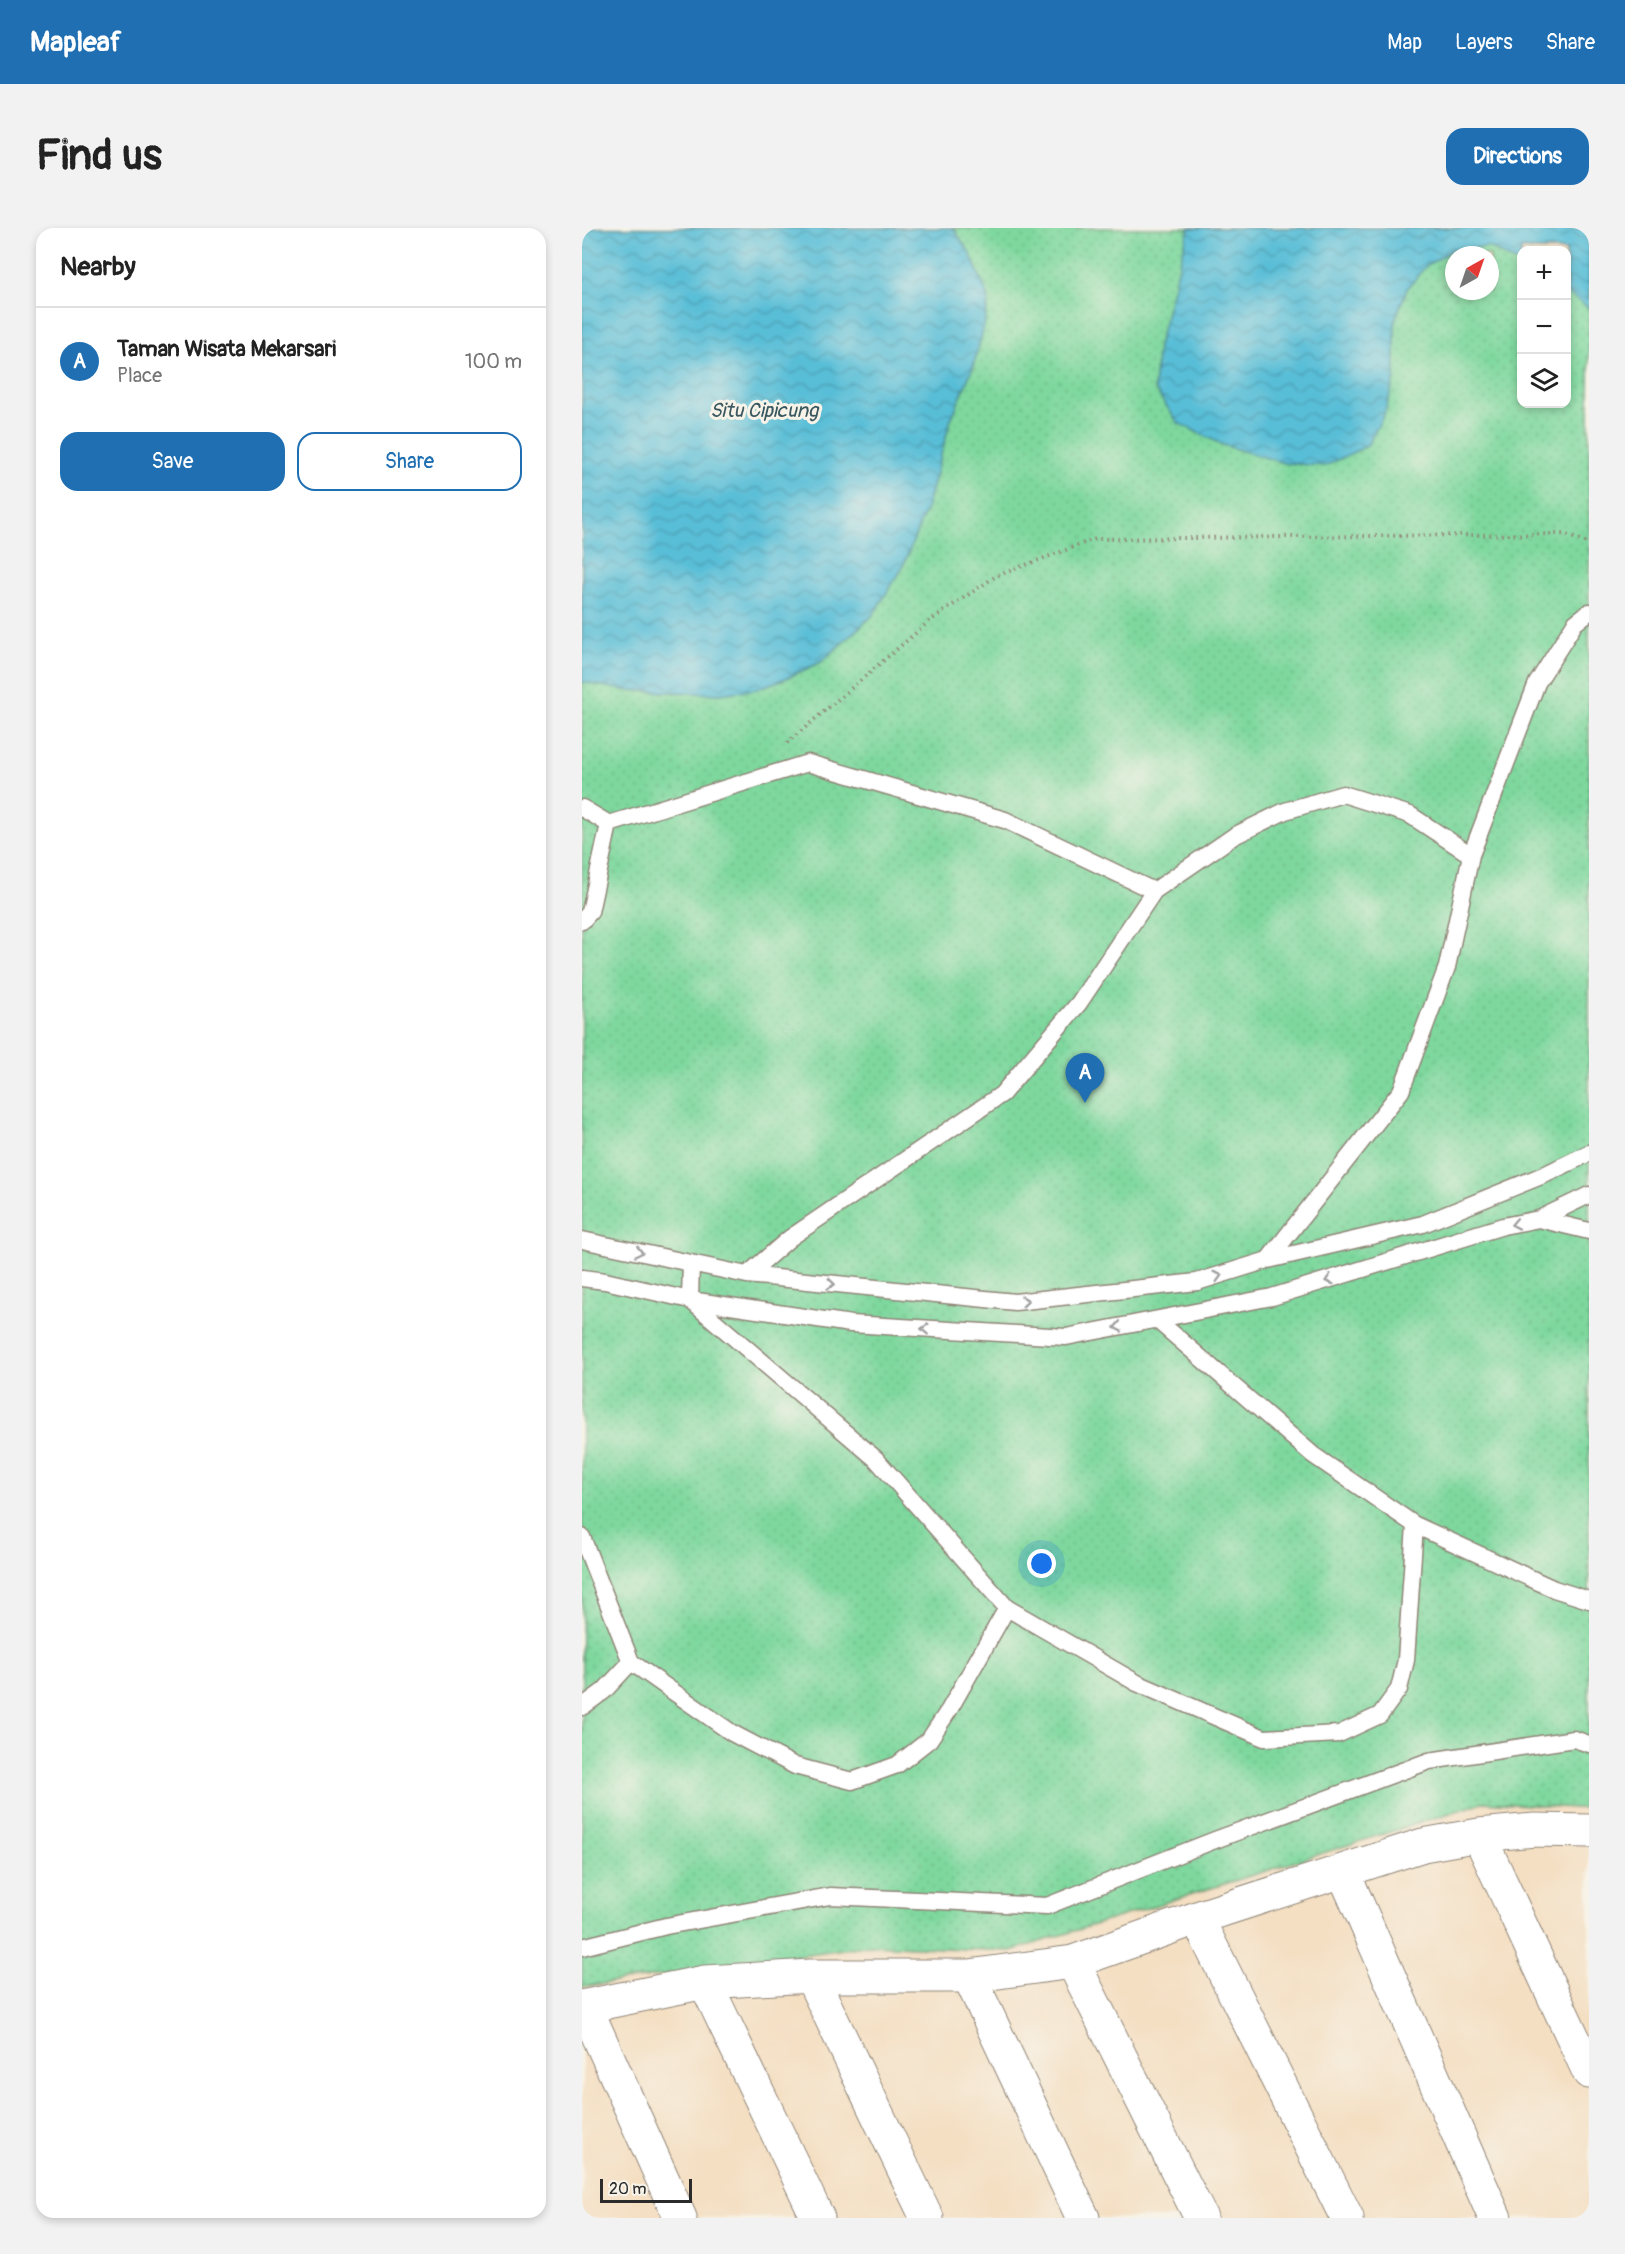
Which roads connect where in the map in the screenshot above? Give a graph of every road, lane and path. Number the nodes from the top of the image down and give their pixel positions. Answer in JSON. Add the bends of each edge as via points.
{"nodes":[{"id":1,"x":1589,"y":544,"type":"edge"},
{"id":2,"x":1589,"y":612,"type":"edge"},
{"id":3,"x":783,"y":747,"type":"dead end"},
{"id":4,"x":582,"y":808,"type":"edge"},
{"id":5,"x":609,"y":824,"type":"junction"},
{"id":6,"x":1471,"y":855,"type":"junction"},
{"id":7,"x":1154,"y":891,"type":"junction"},
{"id":8,"x":582,"y":921,"type":"edge"},
{"id":9,"x":1589,"y":1153,"type":"edge"},
{"id":10,"x":1589,"y":1195,"type":"edge"},
{"id":11,"x":1539,"y":1219,"type":"junction"},
{"id":12,"x":1589,"y":1231,"type":"edge"},
{"id":13,"x":582,"y":1240,"type":"edge"},
{"id":14,"x":1268,"y":1260,"type":"junction"},
{"id":15,"x":691,"y":1263,"type":"junction"},
{"id":16,"x":747,"y":1275,"type":"junction"},
{"id":17,"x":582,"y":1278,"type":"edge"},
{"id":18,"x":690,"y":1300,"type":"junction"},
{"id":19,"x":1157,"y":1320,"type":"junction"},
{"id":20,"x":1415,"y":1525,"type":"junction"},
{"id":21,"x":582,"y":1538,"type":"edge"},
{"id":22,"x":1589,"y":1600,"type":"edge"},
{"id":23,"x":1007,"y":1608,"type":"junction"},
{"id":24,"x":631,"y":1662,"type":"junction"},
{"id":25,"x":582,"y":1707,"type":"edge"},
{"id":26,"x":1589,"y":1744,"type":"edge"},
{"id":27,"x":1589,"y":1831,"type":"edge"},
{"id":28,"x":1479,"y":1835,"type":"junction"},
{"id":29,"x":1343,"y":1871,"type":"junction"},
{"id":30,"x":1197,"y":1918,"type":"junction"},
{"id":31,"x":582,"y":1947,"type":"edge"},
{"id":32,"x":1073,"y":1962,"type":"junction"},
{"id":33,"x":810,"y":1976,"type":"junction"},
{"id":34,"x":969,"y":1976,"type":"junction"},
{"id":35,"x":705,"y":1982,"type":"junction"},
{"id":36,"x":583,"y":2007,"type":"edge"},
{"id":37,"x":1589,"y":2070,"type":"edge"},
{"id":38,"x":680,"y":2218,"type":"edge"},
{"id":39,"x":818,"y":2218,"type":"edge"},
{"id":40,"x":927,"y":2218,"type":"edge"},
{"id":41,"x":1083,"y":2218,"type":"edge"},
{"id":42,"x":1201,"y":2218,"type":"edge"},
{"id":43,"x":1347,"y":2218,"type":"edge"},
{"id":44,"x":1495,"y":2218,"type":"edge"}],
"edges":[{"from":1,"to":3,"type":"path","via":[[1564,534],[1095,539],[996,576],[931,620]]},
{"from":2,"to":6,"type":"lane","via":[[1575,623],[1537,683]]},
{"from":4,"to":5,"type":"lane"},
{"from":5,"to":7,"type":"lane","via":[[808,763],[1005,820]]},
{"from":5,"to":8,"type":"lane","via":[[590,912]]},
{"from":6,"to":7,"type":"lane","via":[[1410,815],[1343,794],[1285,811],[1234,836]]},
{"from":6,"to":14,"type":"lane","via":[[1447,967],[1401,1091]]},
{"from":7,"to":16,"type":"lane","via":[[1079,1003],[1002,1094],[790,1238]]},
{"from":9,"to":14,"type":"lane","via":[[1423,1224]]},
{"from":10,"to":11,"type":"lane"},
{"from":11,"to":12,"type":"lane"},
{"from":11,"to":19,"type":"lane","one_way":true,"via":[[1503,1226],[1272,1297]]},
{"from":13,"to":15,"type":"lane","one_way":true},
{"from":16,"to":14,"type":"lane","one_way":true,"via":[[1015,1302],[1197,1282]]},
{"from":15,"to":16,"type":"lane"},
{"from":15,"to":18,"type":"lane"},
{"from":17,"to":18,"type":"lane"},
{"from":19,"to":18,"type":"lane","one_way":true,"via":[[1066,1337],[851,1324]]},
{"from":18,"to":23,"type":"lane","via":[[876,1459]]},
{"from":19,"to":20,"type":"lane","via":[[1313,1455]]},
{"from":20,"to":22,"type":"lane","via":[[1554,1589]]},
{"from":20,"to":23,"type":"lane","via":[[1406,1660],[1399,1689],[1380,1715],[1339,1734],[1264,1738],[1137,1683]]},
{"from":21,"to":24,"type":"lane"},
{"from":23,"to":24,"type":"lane","via":[[929,1740],[897,1765],[852,1781],[795,1766],[732,1733]]},
{"from":24,"to":25,"type":"lane","via":[[604,1691]]},
{"from":26,"to":31,"type":"lane","via":[[1574,1739],[1429,1761],[1047,1906],[830,1896],[666,1926]]},
{"from":27,"to":28,"type":"street"},
{"from":28,"to":29,"type":"street","via":[[1423,1845]]},
{"from":28,"to":37,"type":"street"},
{"from":29,"to":30,"type":"street"},
{"from":29,"to":44,"type":"street"},
{"from":30,"to":32,"type":"street"},
{"from":30,"to":43,"type":"street"},
{"from":32,"to":34,"type":"street"},
{"from":32,"to":42,"type":"street"},
{"from":33,"to":34,"type":"street"},
{"from":33,"to":35,"type":"street"},
{"from":33,"to":40,"type":"street"},
{"from":34,"to":41,"type":"street"},
{"from":35,"to":36,"type":"street"},
{"from":35,"to":39,"type":"street"},
{"from":36,"to":38,"type":"street"}]}
